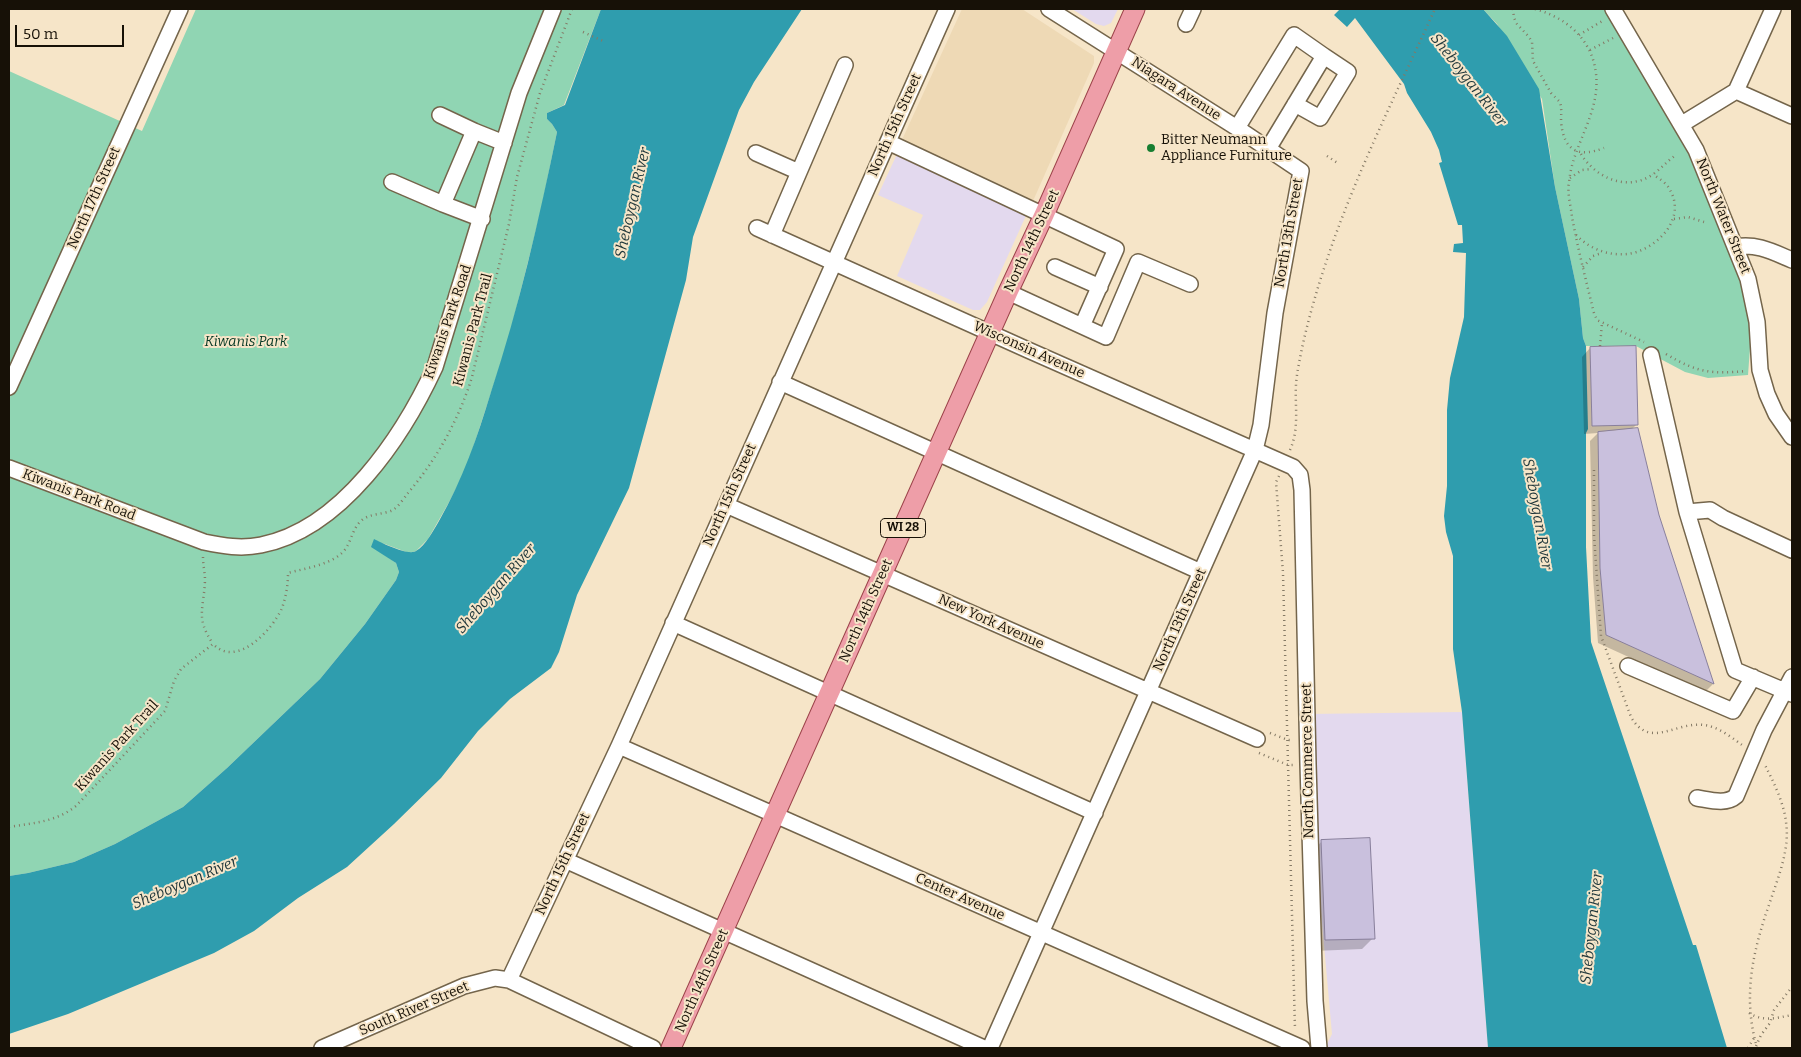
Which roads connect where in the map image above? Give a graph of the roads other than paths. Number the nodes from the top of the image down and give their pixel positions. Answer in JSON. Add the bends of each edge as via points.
{"nodes":[{"id":1,"x":180,"y":9,"type":"edge"},
{"id":2,"x":553,"y":9,"type":"edge"},
{"id":3,"x":947,"y":9,"type":"edge"},
{"id":4,"x":1049,"y":9,"type":"edge"},
{"id":5,"x":1135,"y":9,"type":"edge"},
{"id":6,"x":1193,"y":9,"type":"edge"},
{"id":7,"x":1773,"y":9,"type":"edge"},
{"id":8,"x":1614,"y":10,"type":"edge"},
{"id":9,"x":1186,"y":24,"type":"dead end"},
{"id":10,"x":1116,"y":51,"type":"junction"},
{"id":11,"x":1324,"y":56,"type":"junction"},
{"id":12,"x":845,"y":65,"type":"dead end"},
{"id":13,"x":1736,"y":91,"type":"junction"},
{"id":14,"x":1295,"y":104,"type":"junction"},
{"id":15,"x":440,"y":115,"type":"dead end"},
{"id":16,"x":1792,"y":116,"type":"edge"},
{"id":17,"x":1682,"y":124,"type":"junction"},
{"id":18,"x":1237,"y":128,"type":"junction"},
{"id":19,"x":474,"y":131,"type":"junction"},
{"id":20,"x":888,"y":142,"type":"junction"},
{"id":21,"x":504,"y":143,"type":"junction"},
{"id":22,"x":1268,"y":149,"type":"junction"},
{"id":23,"x":756,"y":153,"type":"dead end"},
{"id":24,"x":1301,"y":171,"type":"joint"},
{"id":25,"x":799,"y":172,"type":"junction"},
{"id":26,"x":392,"y":182,"type":"dead end"},
{"id":27,"x":443,"y":204,"type":"junction"},
{"id":28,"x":1044,"y":215,"type":"junction"},
{"id":29,"x":482,"y":219,"type":"junction"},
{"id":30,"x":757,"y":228,"type":"dead end"},
{"id":31,"x":772,"y":235,"type":"junction"},
{"id":32,"x":1735,"y":247,"type":"junction"},
{"id":33,"x":1792,"y":260,"type":"edge"},
{"id":34,"x":834,"y":262,"type":"junction"},
{"id":35,"x":1055,"y":267,"type":"dead end"},
{"id":36,"x":1190,"y":284,"type":"dead end"},
{"id":37,"x":1100,"y":287,"type":"junction"},
{"id":38,"x":1008,"y":292,"type":"junction"},
{"id":39,"x":1082,"y":326,"type":"junction"},
{"id":40,"x":990,"y":333,"type":"junction"},
{"id":41,"x":1652,"y":349,"type":"road end"},
{"id":42,"x":780,"y":382,"type":"junction"},
{"id":43,"x":9,"y":387,"type":"edge"},
{"id":44,"x":1792,"y":437,"type":"edge"},
{"id":45,"x":1255,"y":450,"type":"junction"},
{"id":46,"x":936,"y":452,"type":"junction"},
{"id":47,"x":9,"y":468,"type":"edge"},
{"id":48,"x":1300,"y":475,"type":"joint"},
{"id":49,"x":726,"y":505,"type":"junction"},
{"id":50,"x":1686,"y":512,"type":"junction"},
{"id":51,"x":1792,"y":550,"type":"edge"},
{"id":52,"x":1201,"y":572,"type":"junction"},
{"id":53,"x":883,"y":574,"type":"junction"},
{"id":54,"x":673,"y":623,"type":"junction"},
{"id":55,"x":1628,"y":666,"type":"dead end"},
{"id":56,"x":1792,"y":676,"type":"edge"},
{"id":57,"x":1753,"y":677,"type":"junction"},
{"id":58,"x":1148,"y":692,"type":"junction"},
{"id":59,"x":1789,"y":692,"type":"edge"},
{"id":60,"x":830,"y":694,"type":"junction"},
{"id":61,"x":1257,"y":739,"type":"road end"},
{"id":62,"x":619,"y":746,"type":"junction"},
{"id":63,"x":1697,"y":798,"type":"dead end"},
{"id":64,"x":1094,"y":813,"type":"junction"},
{"id":65,"x":776,"y":816,"type":"junction"},
{"id":66,"x":565,"y":860,"type":"junction"},
{"id":67,"x":724,"y":931,"type":"junction"},
{"id":68,"x":1042,"y":933,"type":"junction"},
{"id":69,"x":509,"y":980,"type":"junction"},
{"id":70,"x":359,"y":1032,"type":"junction"},
{"id":71,"x":1299,"y":1047,"type":"edge"},
{"id":72,"x":322,"y":1048,"type":"edge"},
{"id":73,"x":351,"y":1048,"type":"edge"},
{"id":74,"x":653,"y":1048,"type":"edge"},
{"id":75,"x":671,"y":1048,"type":"edge"},
{"id":76,"x":984,"y":1048,"type":"edge"},
{"id":77,"x":990,"y":1048,"type":"edge"},
{"id":78,"x":1319,"y":1048,"type":"edge"}],
"edges":[{"from":1,"to":43,"type":"street","name":"North 17th Street"},
{"from":2,"to":21,"type":"street","name":"Kiwanis Park Road","via":[[519,93]]},
{"from":3,"to":20,"type":"street","name":"North 15th Street"},
{"from":4,"to":10,"type":"street","name":"Niagara Avenue"},
{"from":5,"to":10,"type":"main road","name":"North 14th Street","number":"WI 28"},
{"from":6,"to":9,"type":"street"},
{"from":7,"to":13,"type":"street"},
{"from":8,"to":17,"type":"street","name":"North Water Street"},
{"from":10,"to":18,"type":"street","name":"Niagara Avenue"},
{"from":10,"to":28,"type":"main road","name":"North 14th Street","number":"WI 28"},
{"from":11,"to":14,"type":"street"},
{"from":11,"to":14,"type":"street","via":[[1348,72],[1320,118]]},
{"from":11,"to":18,"type":"street","via":[[1294,35]]},
{"from":12,"to":25,"type":"street"},
{"from":13,"to":16,"type":"street"},
{"from":13,"to":17,"type":"street"},
{"from":14,"to":22,"type":"street"},
{"from":15,"to":19,"type":"street"},
{"from":17,"to":32,"type":"street","name":"North Water Street","via":[[1696,150]]},
{"from":18,"to":22,"type":"street","name":"Niagara Avenue"},
{"from":19,"to":21,"type":"street"},
{"from":19,"to":27,"type":"street"},
{"from":20,"to":28,"type":"street"},
{"from":20,"to":34,"type":"street","name":"North 15th Street"},
{"from":21,"to":29,"type":"street","name":"Kiwanis Park Road"},
{"from":22,"to":24,"type":"street","name":"Niagara Avenue"},
{"from":23,"to":25,"type":"street"},
{"from":24,"to":45,"type":"street","name":"North 13th Street","via":[[1275,313]]},
{"from":25,"to":31,"type":"street"},
{"from":26,"to":27,"type":"street"},
{"from":27,"to":29,"type":"street"},
{"from":28,"to":37,"type":"street","via":[[1116,249]]},
{"from":28,"to":38,"type":"main road","name":"North 14th Street","number":"WI 28"},
{"from":29,"to":47,"type":"street","name":"Kiwanis Park Road","via":[[435,367],[408,420],[367,474],[343,499],[315,522],[292,535],[246,547],[204,542]]},
{"from":30,"to":31,"type":"street","name":"Wisconsin Avenue"},
{"from":31,"to":34,"type":"street","name":"Wisconsin Avenue"},
{"from":32,"to":33,"type":"street","via":[[1760,246]]},
{"from":32,"to":44,"type":"street","name":"North Water Street","via":[[1755,303],[1760,370],[1767,394]]},
{"from":34,"to":40,"type":"street","name":"Wisconsin Avenue"},
{"from":34,"to":42,"type":"street","name":"North 15th Street"},
{"from":35,"to":37,"type":"street"},
{"from":36,"to":39,"type":"street","via":[[1138,262],[1106,337]]},
{"from":37,"to":39,"type":"street"},
{"from":38,"to":39,"type":"street"},
{"from":38,"to":40,"type":"main road","name":"North 14th Street","number":"WI 28"},
{"from":40,"to":45,"type":"street","name":"Wisconsin Avenue"},
{"from":40,"to":46,"type":"main road","name":"North 14th Street","number":"WI 28"},
{"from":41,"to":50,"type":"street"},
{"from":42,"to":46,"type":"street"},
{"from":42,"to":49,"type":"street","name":"North 15th Street"},
{"from":45,"to":48,"type":"street","name":"Wisconsin Avenue","via":[[1294,467]]},
{"from":45,"to":52,"type":"street","name":"North 13th Street"},
{"from":46,"to":52,"type":"street"},
{"from":46,"to":53,"type":"main road","name":"North 14th Street","number":"WI 28"},
{"from":48,"to":78,"type":"street","name":"North Commerce Street"},
{"from":49,"to":53,"type":"street","name":"New York Avenue"},
{"from":49,"to":54,"type":"street","name":"North 15th Street"},
{"from":50,"to":51,"type":"street","via":[[1710,510]]},
{"from":50,"to":57,"type":"street","via":[[1735,670]]},
{"from":52,"to":58,"type":"street","name":"North 13th Street"},
{"from":53,"to":58,"type":"street","name":"New York Avenue"},
{"from":53,"to":60,"type":"main road","name":"North 14th Street","number":"WI 28"},
{"from":54,"to":60,"type":"street"},
{"from":54,"to":62,"type":"street","name":"North 15th Street"},
{"from":55,"to":57,"type":"street","via":[[1733,711]]},
{"from":56,"to":59,"type":"street"},
{"from":57,"to":59,"type":"street"},
{"from":58,"to":61,"type":"street","name":"New York Avenue"},
{"from":58,"to":64,"type":"street","name":"North 13th Street"},
{"from":59,"to":63,"type":"street","via":[[1769,720],[1735,798],[1724,802]]},
{"from":60,"to":64,"type":"street"},
{"from":60,"to":65,"type":"main road","name":"North 14th Street","number":"WI 28"},
{"from":62,"to":65,"type":"street","name":"Center Avenue"},
{"from":62,"to":66,"type":"street","name":"North 15th Street"},
{"from":64,"to":68,"type":"street","name":"North 13th Street"},
{"from":65,"to":67,"type":"main road","name":"North 14th Street","number":"WI 28"},
{"from":65,"to":68,"type":"street","name":"Center Avenue"},
{"from":66,"to":67,"type":"street"},
{"from":66,"to":69,"type":"street","name":"North 15th Street"},
{"from":67,"to":75,"type":"main road","name":"North 14th Street","number":"WI 28"},
{"from":67,"to":76,"type":"street"},
{"from":68,"to":71,"type":"street","name":"Center Avenue"},
{"from":68,"to":77,"type":"street","name":"North 13th Street"},
{"from":69,"to":70,"type":"street","name":"South River Street","via":[[495,978],[464,986]]},
{"from":69,"to":74,"type":"street"},
{"from":70,"to":72,"type":"street","name":"South River Street"},
{"from":70,"to":73,"type":"street"}]}
